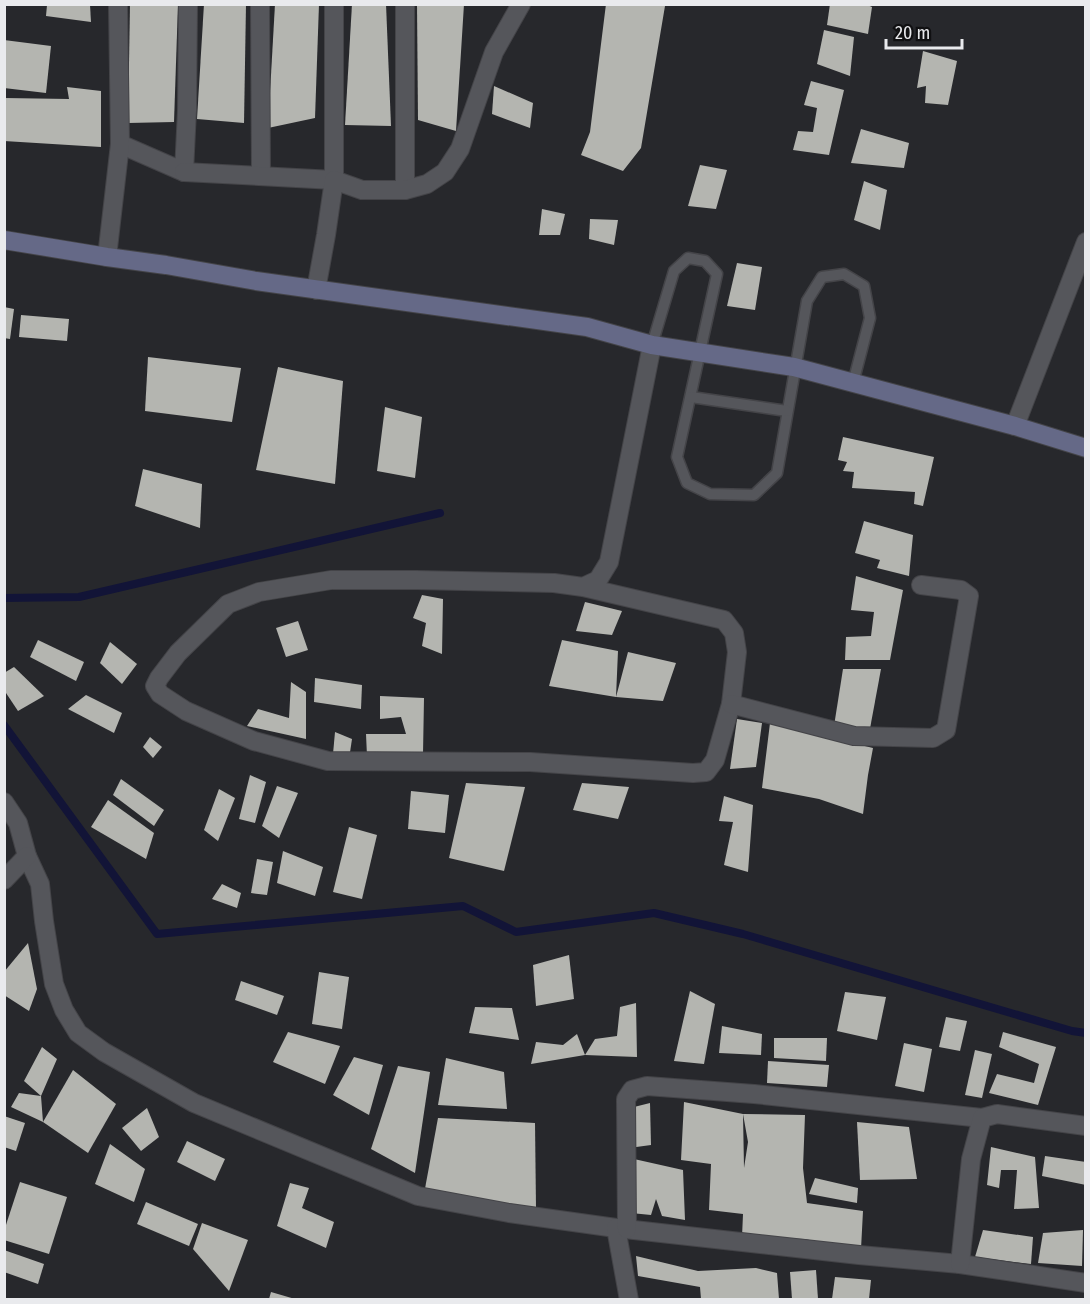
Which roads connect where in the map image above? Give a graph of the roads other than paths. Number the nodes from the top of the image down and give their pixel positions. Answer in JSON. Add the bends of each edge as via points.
{"nodes":[{"id":1,"x":118,"y":4,"type":"edge"},
{"id":2,"x":188,"y":4,"type":"edge"},
{"id":3,"x":260,"y":4,"type":"edge"},
{"id":4,"x":334,"y":4,"type":"edge"},
{"id":5,"x":405,"y":4,"type":"edge"},
{"id":6,"x":520,"y":4,"type":"edge"},
{"id":7,"x":120,"y":144,"type":"junction"},
{"id":8,"x":184,"y":172,"type":"junction"},
{"id":9,"x":261,"y":176,"type":"junction"},
{"id":10,"x":334,"y":180,"type":"junction"},
{"id":11,"x":405,"y":190,"type":"junction"},
{"id":12,"x":4,"y":240,"type":"edge"},
{"id":13,"x":1086,"y":242,"type":"edge"},
{"id":14,"x":107,"y":257,"type":"junction"},
{"id":15,"x":316,"y":290,"type":"junction"},
{"id":16,"x":652,"y":345,"type":"junction"},
{"id":17,"x":701,"y":352,"type":"junction"},
{"id":18,"x":794,"y":367,"type":"junction"},
{"id":19,"x":853,"y":383,"type":"junction"},
{"id":20,"x":691,"y":397,"type":"junction"},
{"id":21,"x":787,"y":411,"type":"junction"},
{"id":22,"x":1015,"y":426,"type":"junction"},
{"id":23,"x":1086,"y":448,"type":"edge"},
{"id":24,"x":921,"y":585,"type":"dead end"},
{"id":25,"x":583,"y":587,"type":"junction"},
{"id":26,"x":730,"y":704,"type":"junction"},
{"id":27,"x":4,"y":802,"type":"edge"},
{"id":28,"x":27,"y":856,"type":"junction"},
{"id":29,"x":4,"y":880,"type":"edge"},
{"id":30,"x":982,"y":1118,"type":"junction"},
{"id":31,"x":1086,"y":1126,"type":"edge"},
{"id":32,"x":622,"y":1228,"type":"junction"},
{"id":33,"x":960,"y":1264,"type":"junction"},
{"id":34,"x":1086,"y":1283,"type":"edge"},
{"id":35,"x":629,"y":1299,"type":"edge"}],
"edges":[{"from":1,"to":7,"type":"street"},
{"from":2,"to":8,"type":"street"},
{"from":3,"to":9,"type":"street"},
{"from":4,"to":10,"type":"street"},
{"from":5,"to":11,"type":"street"},
{"from":6,"to":11,"type":"street","via":[[494,52],[460,149],[445,172],[427,184]]},
{"from":7,"to":8,"type":"street"},
{"from":7,"to":14,"type":"street"},
{"from":8,"to":9,"type":"street"},
{"from":9,"to":10,"type":"street"},
{"from":10,"to":11,"type":"street","via":[[363,190]]},
{"from":10,"to":15,"type":"street"},
{"from":12,"to":14,"type":"main road"},
{"from":13,"to":22,"type":"street"},
{"from":14,"to":15,"type":"main road"},
{"from":15,"to":16,"type":"main road","via":[[587,327]]},
{"from":16,"to":17,"type":"main road"},
{"from":16,"to":17,"type":"lane","via":[[674,271],[688,258],[705,261],[717,274]]},
{"from":16,"to":25,"type":"street","via":[[609,562],[598,579]]},
{"from":17,"to":18,"type":"main road"},
{"from":17,"to":20,"type":"lane"},
{"from":18,"to":19,"type":"main road"},
{"from":18,"to":19,"type":"lane","via":[[807,301],[822,277],[844,274],[864,286],[870,318]]},
{"from":18,"to":21,"type":"lane"},
{"from":19,"to":22,"type":"main road"},
{"from":20,"to":21,"type":"lane"},
{"from":20,"to":21,"type":"lane","via":[[677,458],[687,483],[710,494],[754,495],[777,473]]},
{"from":22,"to":23,"type":"main road"},
{"from":24,"to":26,"type":"street","via":[[961,590],[969,596],[946,730],[933,738],[854,736]]},
{"from":25,"to":26,"type":"street","via":[[724,620],[734,633],[737,652]]},
{"from":25,"to":26,"type":"street","via":[[554,583],[332,580],[259,592],[228,604],[178,654],[155,686],[160,694],[186,711],[254,741],[328,761],[530,762],[693,773],[706,772],[716,760]]},
{"from":27,"to":28,"type":"street","via":[[18,823]]},
{"from":28,"to":29,"type":"street"},
{"from":28,"to":32,"type":"street","via":[[40,884],[54,984],[64,1010],[78,1033],[104,1052],[194,1103],[418,1196],[509,1214]]},
{"from":30,"to":31,"type":"street","via":[[997,1114]]},
{"from":30,"to":32,"type":"street","via":[[754,1094],[646,1086],[632,1090],[626,1099]]},
{"from":30,"to":33,"type":"street","via":[[971,1159]]},
{"from":32,"to":33,"type":"street"},
{"from":32,"to":35,"type":"street"},
{"from":33,"to":34,"type":"street"}]}
